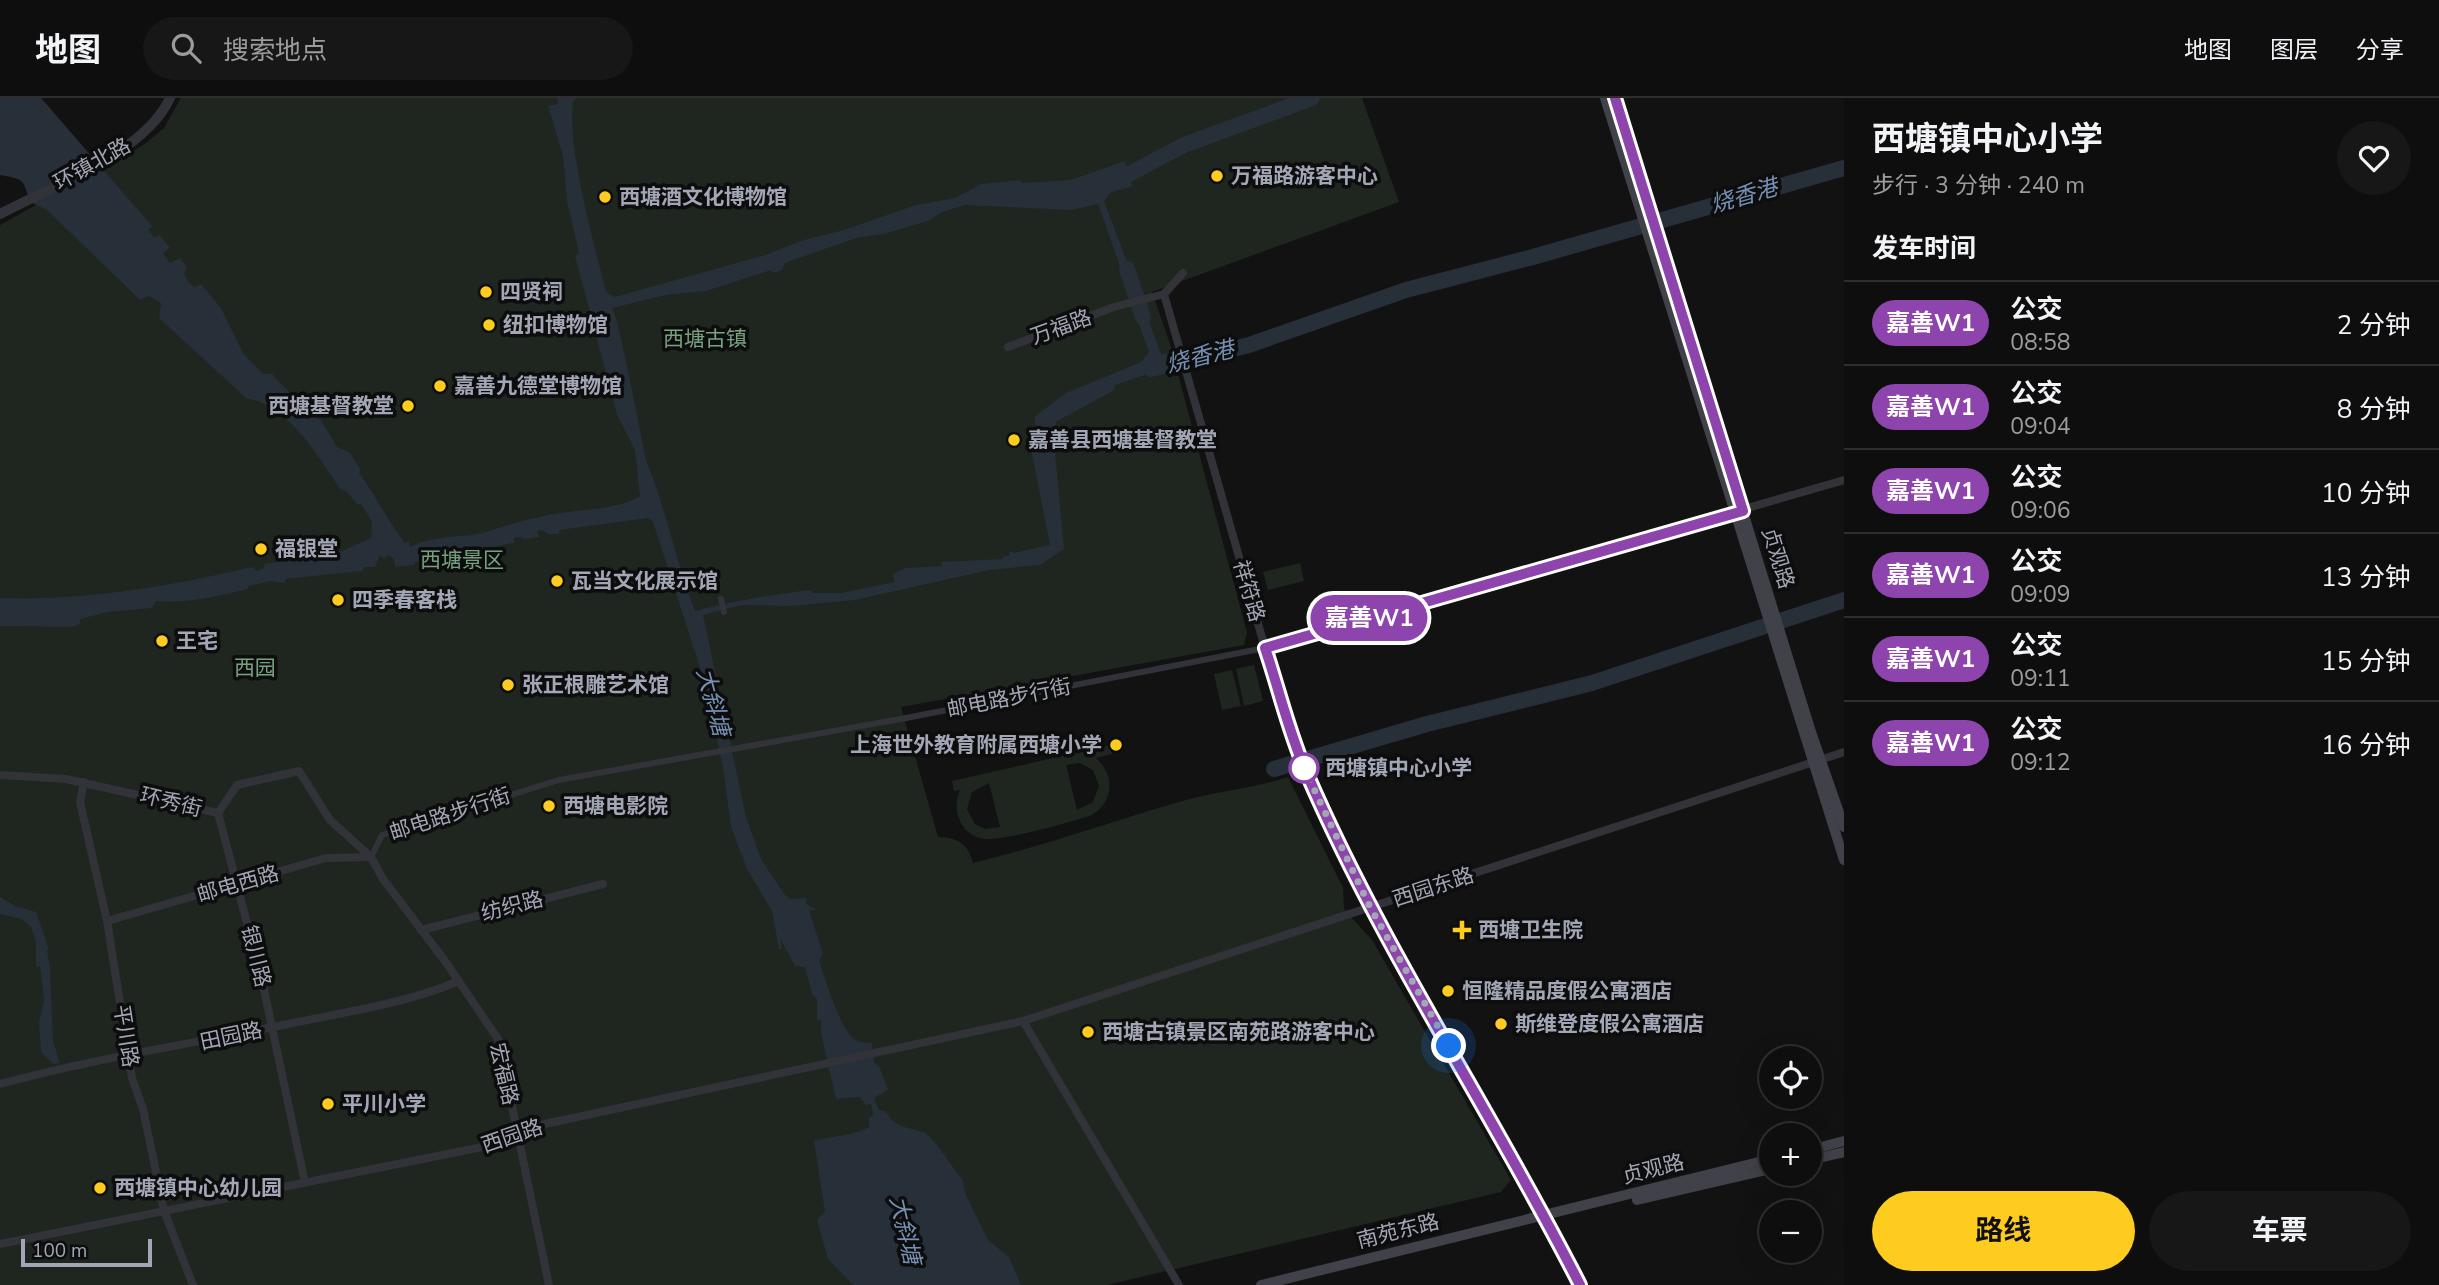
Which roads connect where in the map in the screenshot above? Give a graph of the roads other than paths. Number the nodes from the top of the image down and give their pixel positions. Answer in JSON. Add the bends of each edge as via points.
{"nodes":[{"id":1,"x":170,"y":98,"type":"edge"},
{"id":2,"x":1605,"y":98,"type":"edge"},
{"id":3,"x":1615,"y":98,"type":"edge"},
{"id":4,"x":1643,"y":206,"type":"junction"},
{"id":5,"x":0,"y":214,"type":"edge"},
{"id":6,"x":1183,"y":273,"type":"dead end"},
{"id":7,"x":1164,"y":294,"type":"junction"},
{"id":8,"x":1007,"y":346,"type":"dead end"},
{"id":9,"x":1844,"y":480,"type":"edge"},
{"id":10,"x":1738,"y":512,"type":"junction"},
{"id":11,"x":721,"y":599,"type":"dead end"},
{"id":12,"x":724,"y":612,"type":"dead end"},
{"id":13,"x":1265,"y":648,"type":"junction"},
{"id":14,"x":1783,"y":655,"type":"junction"},
{"id":15,"x":1844,"y":752,"type":"edge"},
{"id":16,"x":1817,"y":761,"type":"junction"},
{"id":17,"x":0,"y":775,"type":"edge"},
{"id":18,"x":84,"y":782,"type":"junction"},
{"id":19,"x":218,"y":813,"type":"junction"},
{"id":20,"x":1844,"y":827,"type":"edge"},
{"id":21,"x":372,"y":857,"type":"junction"},
{"id":22,"x":1844,"y":860,"type":"edge"},
{"id":23,"x":238,"y":884,"type":"junction"},
{"id":24,"x":603,"y":884,"type":"dead end"},
{"id":25,"x":1370,"y":907,"type":"junction"},
{"id":26,"x":107,"y":921,"type":"junction"},
{"id":27,"x":421,"y":930,"type":"junction"},
{"id":28,"x":459,"y":981,"type":"junction"},
{"id":29,"x":1023,"y":1021,"type":"junction"},
{"id":30,"x":272,"y":1028,"type":"junction"},
{"id":31,"x":129,"y":1055,"type":"junction"},
{"id":32,"x":0,"y":1084,"type":"edge"},
{"id":33,"x":517,"y":1130,"type":"junction"},
{"id":34,"x":1844,"y":1141,"type":"edge"},
{"id":35,"x":1822,"y":1147,"type":"edge"},
{"id":36,"x":1844,"y":1152,"type":"edge"},
{"id":37,"x":1822,"y":1157,"type":"edge"},
{"id":38,"x":1759,"y":1162,"type":"edge"},
{"id":39,"x":1759,"y":1172,"type":"edge"},
{"id":40,"x":305,"y":1183,"type":"junction"},
{"id":41,"x":164,"y":1211,"type":"junction"},
{"id":42,"x":1546,"y":1218,"type":"junction"},
{"id":43,"x":0,"y":1244,"type":"edge"},
{"id":44,"x":193,"y":1285,"type":"edge"},
{"id":45,"x":549,"y":1285,"type":"edge"},
{"id":46,"x":1180,"y":1285,"type":"edge"},
{"id":47,"x":1261,"y":1285,"type":"edge"},
{"id":48,"x":1289,"y":1285,"type":"edge"},
{"id":49,"x":1580,"y":1285,"type":"edge"}],
"edges":[{"from":1,"to":5,"type":"street","name":"环镇北路","via":[[154,123],[124,149]]},
{"from":2,"to":4,"type":"main road","name":"贞观路"},
{"from":3,"to":4,"type":"main road","name":"贞观路"},
{"from":4,"to":10,"type":"main road","name":"贞观路"},
{"from":6,"to":7,"type":"street"},
{"from":7,"to":8,"type":"street","name":"万福路","via":[[1146,296]]},
{"from":7,"to":13,"type":"street","name":"祥符路"},
{"from":9,"to":10,"type":"street"},
{"from":10,"to":13,"type":"street"},
{"from":10,"to":14,"type":"main road","name":"贞观路"},
{"from":11,"to":12,"type":"street"},
{"from":13,"to":21,"type":"street","name":"邮电路步行街","via":[[559,780],[382,835]]},
{"from":13,"to":25,"type":"street","name":"祥符路","via":[[1306,772]]},
{"from":14,"to":16,"type":"main road"},
{"from":14,"to":16,"type":"main road","via":[[1802,732]]},
{"from":15,"to":16,"type":"street","name":"西园东路"},
{"from":16,"to":20,"type":"main road"},
{"from":16,"to":22,"type":"main road"},
{"from":16,"to":25,"type":"street","name":"西园东路"},
{"from":17,"to":18,"type":"street","name":"环秀街"},
{"from":18,"to":19,"type":"street","name":"环秀街"},
{"from":18,"to":26,"type":"street","name":"平川路","via":[[80,802]]},
{"from":19,"to":21,"type":"street","name":"环秀街","via":[[237,785],[299,771],[330,820]]},
{"from":19,"to":23,"type":"street","name":"银川路"},
{"from":21,"to":23,"type":"street","name":"邮电西路","via":[[326,858]]},
{"from":21,"to":27,"type":"street","name":"宏福路"},
{"from":23,"to":26,"type":"street","name":"邮电西路"},
{"from":23,"to":30,"type":"street","name":"银川路"},
{"from":24,"to":27,"type":"street","name":"纺织路"},
{"from":25,"to":29,"type":"street","name":"西园东路"},
{"from":25,"to":42,"type":"street","name":"祥符路"},
{"from":26,"to":31,"type":"street","name":"平川路"},
{"from":27,"to":28,"type":"street","name":"宏福路"},
{"from":28,"to":30,"type":"street","name":"田园路","via":[[415,999]]},
{"from":28,"to":33,"type":"street","name":"宏福路","via":[[498,1039]]},
{"from":29,"to":33,"type":"street","name":"西园路"},
{"from":29,"to":46,"type":"street"},
{"from":30,"to":31,"type":"street","name":"田园路"},
{"from":30,"to":40,"type":"street","name":"银川路"},
{"from":31,"to":32,"type":"street","name":"田园路"},
{"from":31,"to":41,"type":"street","name":"平川路"},
{"from":33,"to":40,"type":"street","name":"西园路","via":[[502,1143]]},
{"from":33,"to":45,"type":"street","name":"宏福路"},
{"from":34,"to":35,"type":"main road"},
{"from":36,"to":37,"type":"main road"},
{"from":38,"to":42,"type":"main road","name":"贞观路"},
{"from":39,"to":42,"type":"main road","name":"贞观路"},
{"from":40,"to":41,"type":"street","name":"西园路"},
{"from":41,"to":43,"type":"street","name":"西园路"},
{"from":41,"to":44,"type":"street","name":"平川路"},
{"from":42,"to":47,"type":"main road","name":"南苑东路"},
{"from":42,"to":48,"type":"main road","name":"南苑东路"},
{"from":42,"to":49,"type":"street","name":"祥符路"}]}
